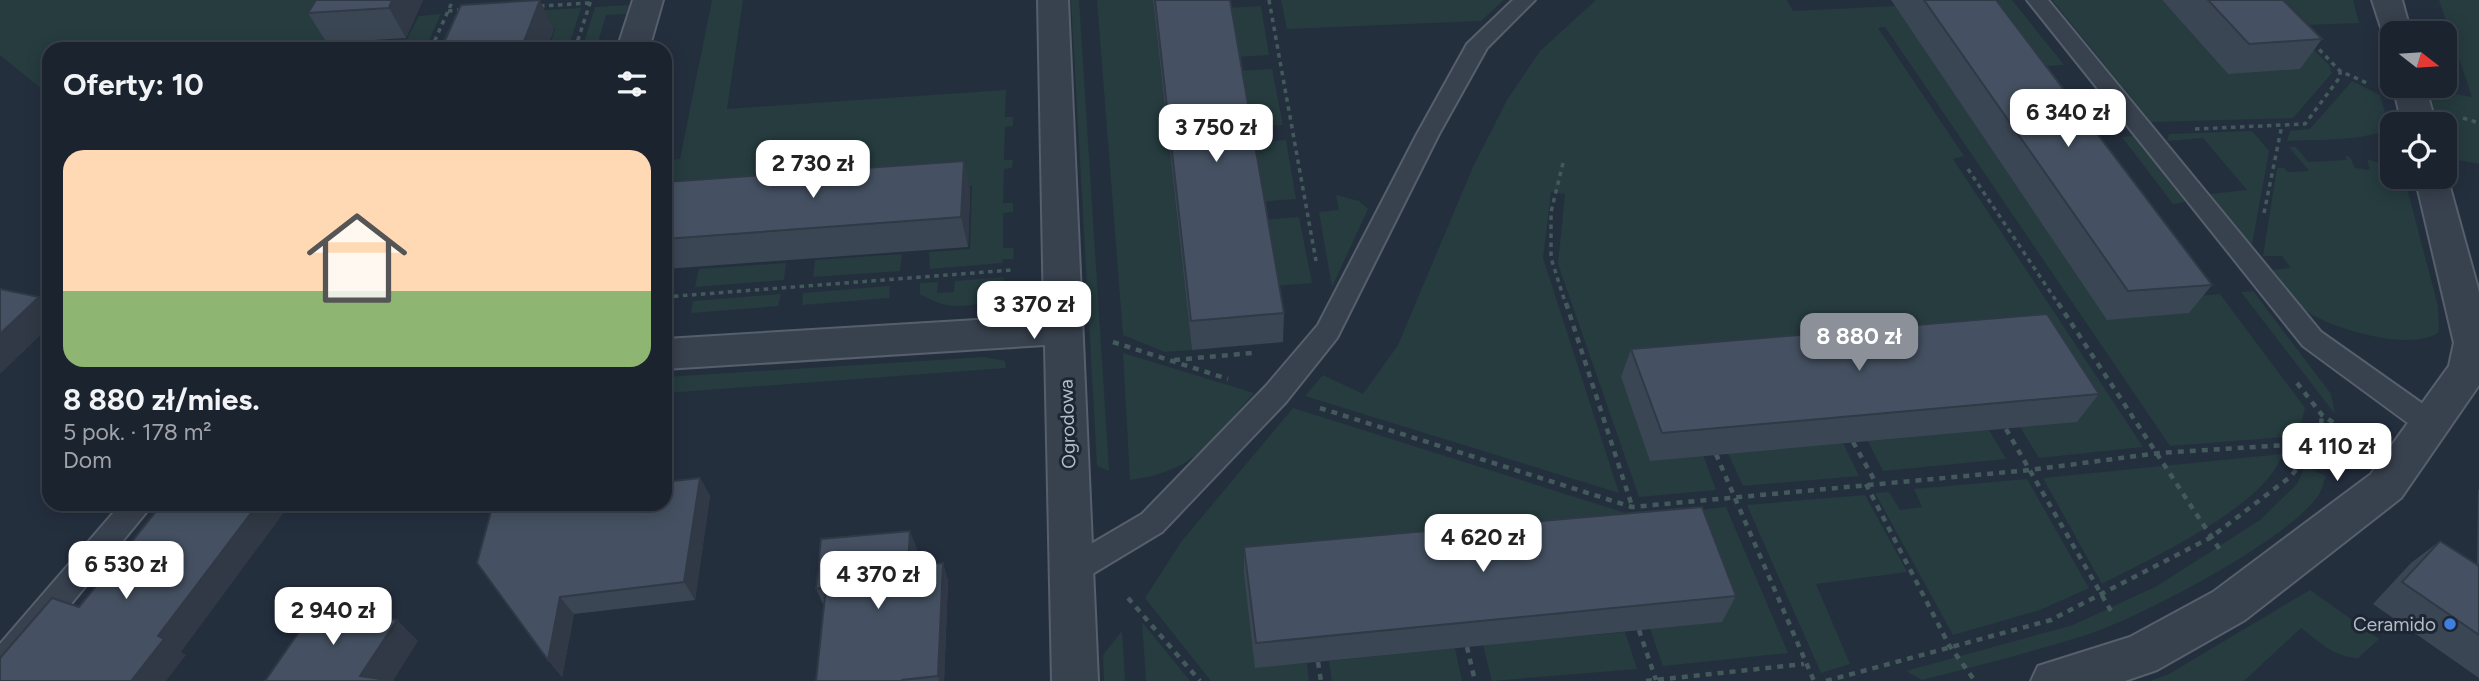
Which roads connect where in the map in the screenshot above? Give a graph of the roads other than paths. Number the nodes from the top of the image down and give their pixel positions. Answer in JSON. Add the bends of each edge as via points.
{"nodes":[{"id":1,"x":648,"y":0,"type":"edge"},
{"id":2,"x":1053,"y":0,"type":"edge"},
{"id":3,"x":1525,"y":0,"type":"edge"},
{"id":4,"x":2037,"y":0,"type":"edge"},
{"id":5,"x":2387,"y":0,"type":"edge"},
{"id":6,"x":2393,"y":21,"type":"edge"},
{"id":7,"x":635,"y":42,"type":"edge"},
{"id":8,"x":2435,"y":189,"type":"edge"},
{"id":9,"x":1064,"y":329,"type":"junction"},
{"id":10,"x":672,"y":354,"type":"edge"},
{"id":11,"x":2430,"y":424,"type":"junction"},
{"id":12,"x":133,"y":511,"type":"edge"},
{"id":13,"x":1073,"y":570,"type":"junction"},
{"id":14,"x":0,"y":667,"type":"edge"},
{"id":15,"x":1075,"y":681,"type":"edge"},
{"id":16,"x":2054,"y":681,"type":"edge"}],
"edges":[{"from":1,"to":7,"type":"street"},
{"from":2,"to":9,"type":"street","name":"Ogrodowa"},
{"from":3,"to":13,"type":"lane","via":[[1478,44],[1321,340],[1276,394],[1152,523]]},
{"from":4,"to":11,"type":"lane","via":[[2312,339]]},
{"from":5,"to":6,"type":"street"},
{"from":8,"to":11,"type":"street","via":[[2473,343],[2468,370]]},
{"from":9,"to":10,"type":"street"},
{"from":9,"to":13,"type":"street","name":"Ogrodowa"},
{"from":11,"to":16,"type":"street","via":[[2386,486],[2229,606],[2141,655]]},
{"from":12,"to":14,"type":"lane"},
{"from":13,"to":15,"type":"street","name":"Ogrodowa"}]}
